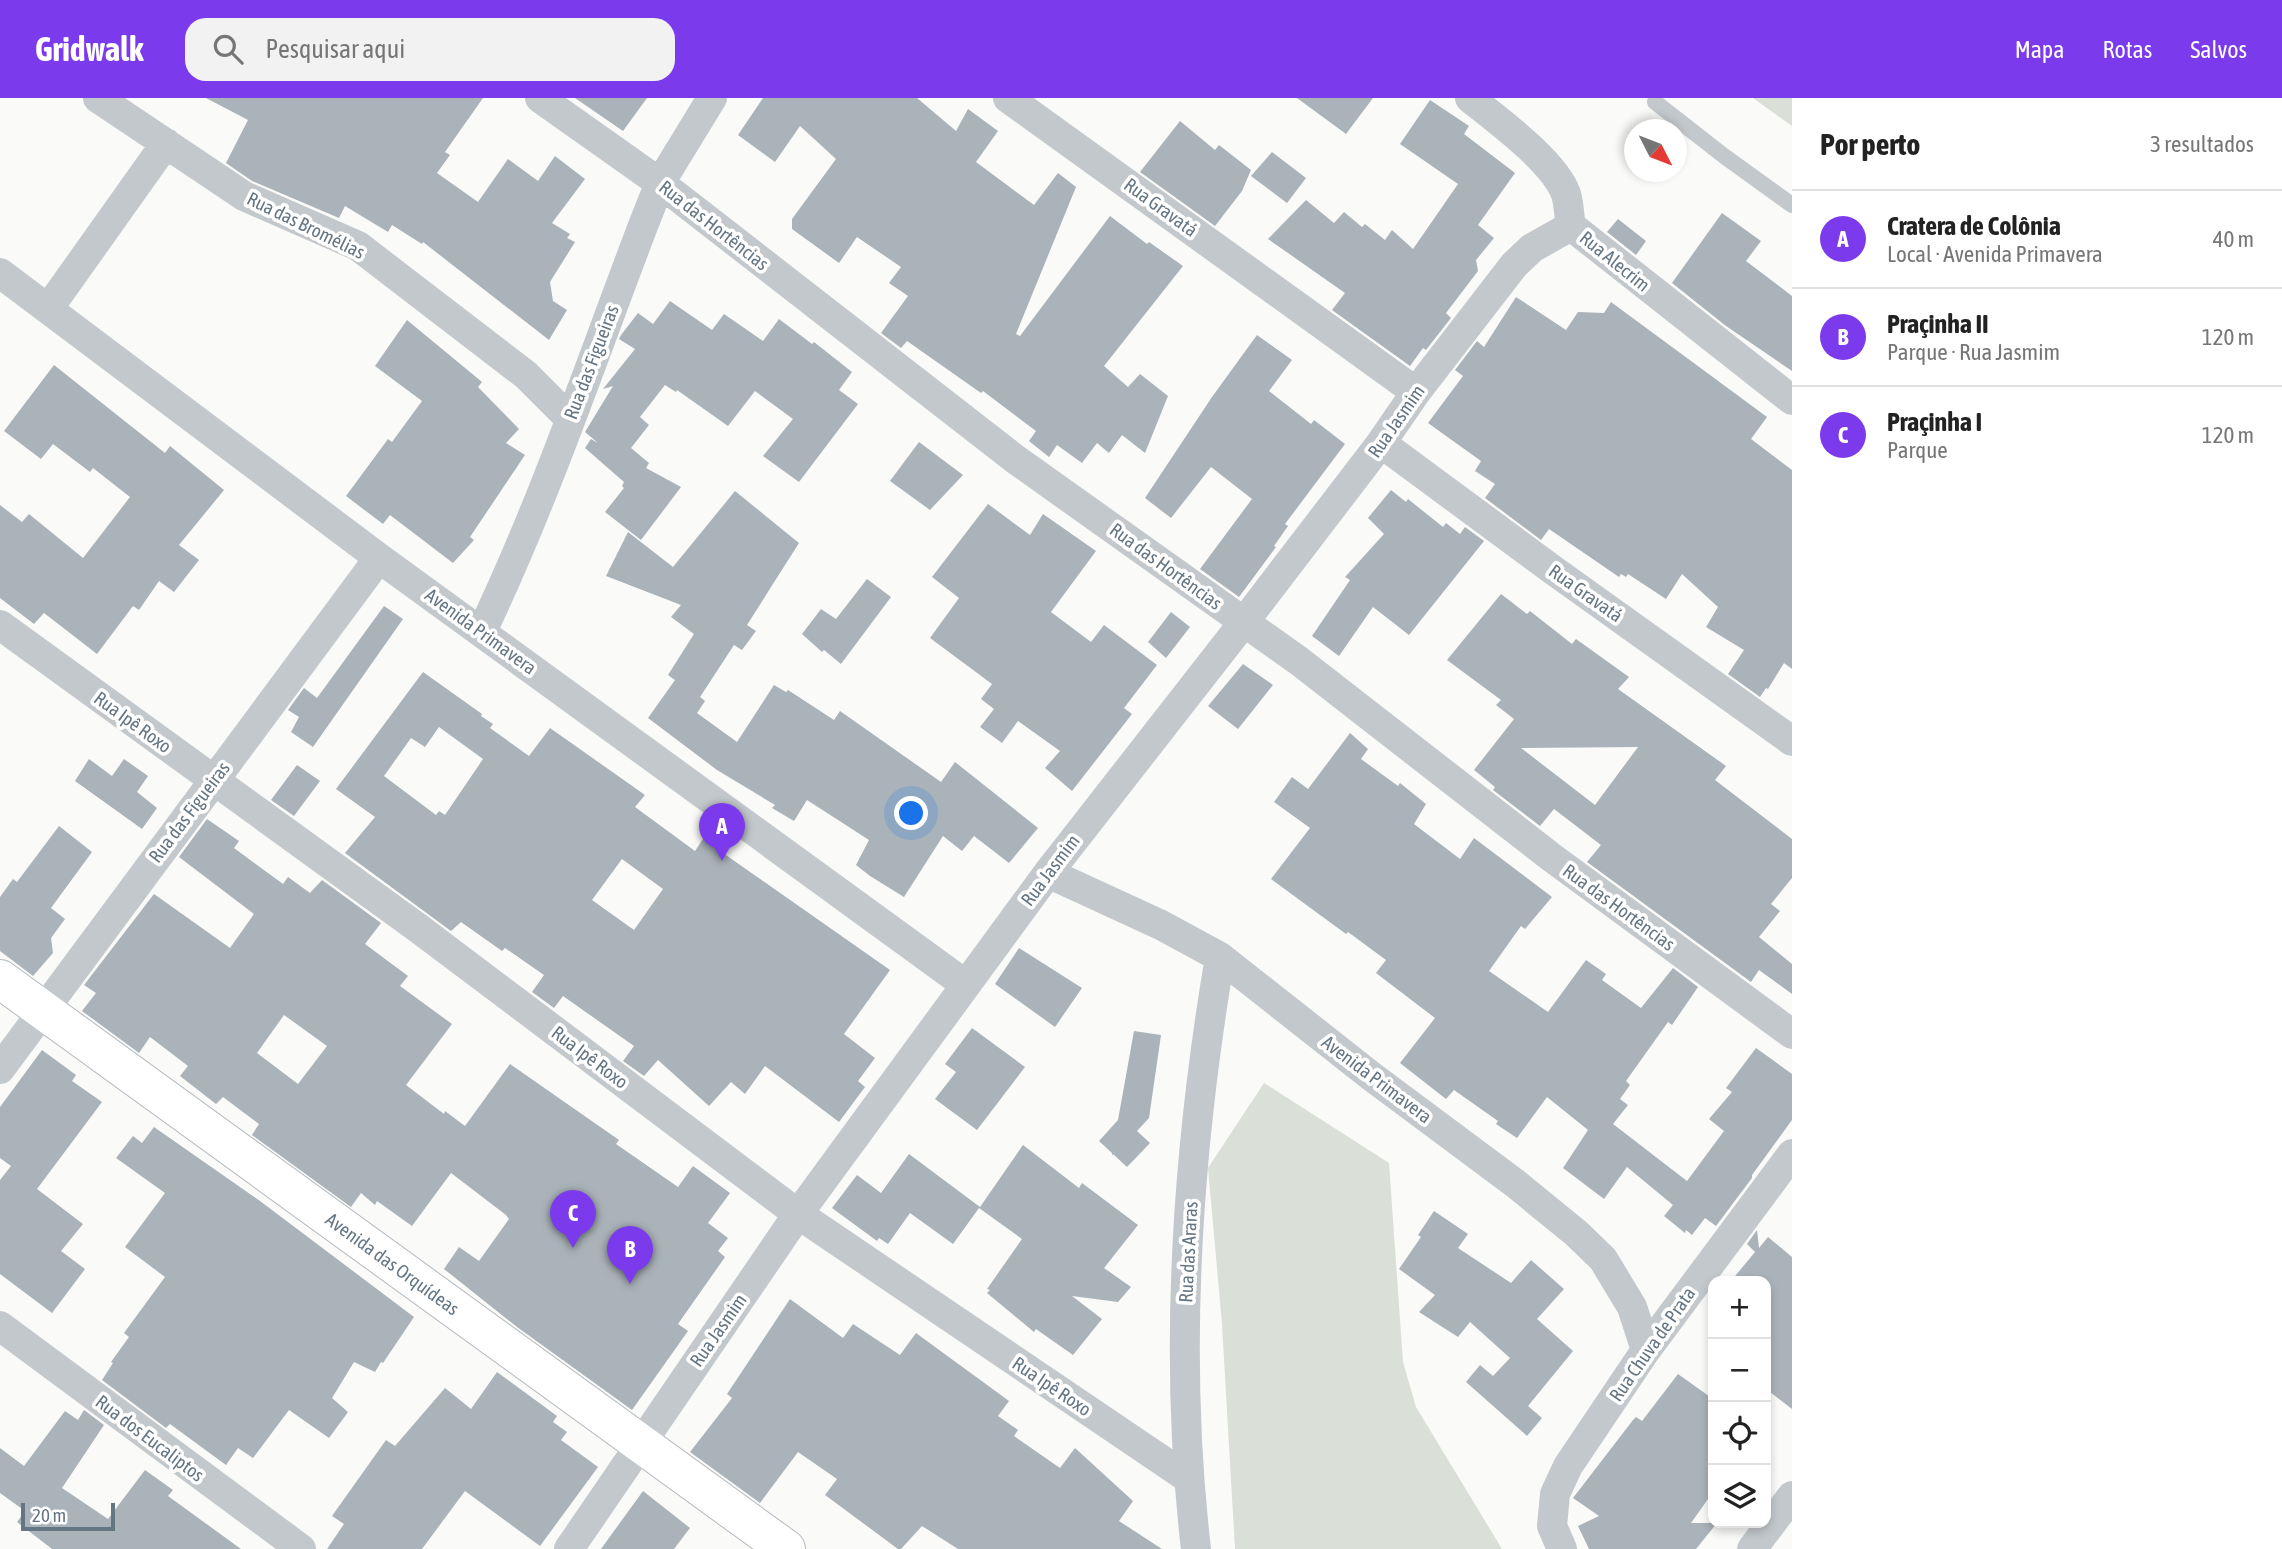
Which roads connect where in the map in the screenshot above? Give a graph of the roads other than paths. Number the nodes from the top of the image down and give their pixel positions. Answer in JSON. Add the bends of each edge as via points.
{"nodes":[{"id":1,"x":98,"y":98,"type":"edge"},
{"id":2,"x":540,"y":98,"type":"edge"},
{"id":3,"x":712,"y":98,"type":"edge"},
{"id":4,"x":1007,"y":98,"type":"edge"},
{"id":5,"x":1470,"y":98,"type":"edge"},
{"id":6,"x":1655,"y":102,"type":"dead end"},
{"id":7,"x":166,"y":143,"type":"junction"},
{"id":8,"x":660,"y":184,"type":"junction"},
{"id":9,"x":1792,"y":205,"type":"edge"},
{"id":10,"x":1571,"y":226,"type":"junction"},
{"id":11,"x":0,"y":273,"type":"edge"},
{"id":12,"x":48,"y":309,"type":"junction"},
{"id":13,"x":1416,"y":392,"type":"junction"},
{"id":14,"x":1792,"y":400,"type":"edge"},
{"id":15,"x":569,"y":418,"type":"junction"},
{"id":16,"x":1381,"y":443,"type":"junction"},
{"id":17,"x":379,"y":558,"type":"junction"},
{"id":18,"x":1244,"y":622,"type":"junction"},
{"id":19,"x":0,"y":625,"type":"edge"},
{"id":20,"x":482,"y":631,"type":"junction"},
{"id":21,"x":1792,"y":741,"type":"edge"},
{"id":22,"x":212,"y":780,"type":"junction"},
{"id":23,"x":1048,"y":873,"type":"junction"},
{"id":24,"x":1220,"y":957,"type":"junction"},
{"id":25,"x":0,"y":979,"type":"edge"},
{"id":26,"x":966,"y":985,"type":"junction"},
{"id":27,"x":42,"y":1010,"type":"junction"},
{"id":28,"x":1792,"y":1034,"type":"edge"},
{"id":29,"x":0,"y":1069,"type":"edge"},
{"id":30,"x":1792,"y":1154,"type":"edge"},
{"id":31,"x":798,"y":1214,"type":"junction"},
{"id":32,"x":0,"y":1326,"type":"edge"},
{"id":33,"x":1646,"y":1350,"type":"junction"},
{"id":34,"x":641,"y":1442,"type":"junction"},
{"id":35,"x":1188,"y":1478,"type":"junction"},
{"id":36,"x":1792,"y":1496,"type":"edge"},
{"id":37,"x":301,"y":1549,"type":"edge"},
{"id":38,"x":569,"y":1549,"type":"edge"},
{"id":39,"x":786,"y":1549,"type":"edge"},
{"id":40,"x":1196,"y":1549,"type":"edge"},
{"id":41,"x":1562,"y":1549,"type":"edge"},
{"id":42,"x":1752,"y":1549,"type":"edge"}],
"edges":[{"from":1,"to":7,"type":"street","name":"Rua das Bromélias"},
{"from":2,"to":8,"type":"street","name":"Rua das Hortências"},
{"from":3,"to":8,"type":"street","name":"Rua das Figueiras"},
{"from":4,"to":13,"type":"street","name":"Rua Gravatá"},
{"from":5,"to":10,"type":"street","name":"Rua Alecrim","via":[[1558,179],[1566,194]]},
{"from":6,"to":9,"type":"lane"},
{"from":7,"to":12,"type":"street"},
{"from":7,"to":15,"type":"street","name":"Rua das Bromélias","via":[[244,196],[358,246],[526,375]]},
{"from":8,"to":15,"type":"street","name":"Rua das Figueiras"},
{"from":8,"to":18,"type":"street","name":"Rua das Hortências","via":[[1015,458]]},
{"from":10,"to":13,"type":"street","name":"Rua Jasmim","via":[[1532,248],[1514,265]]},
{"from":10,"to":14,"type":"street","name":"Rua Alecrim"},
{"from":11,"to":12,"type":"street","name":"Avenida Primavera"},
{"from":12,"to":17,"type":"street","name":"Avenida Primavera"},
{"from":13,"to":16,"type":"street","name":"Rua Jasmim"},
{"from":15,"to":20,"type":"street","name":"Rua das Figueiras","via":[[529,526]]},
{"from":16,"to":18,"type":"street","name":"Rua Jasmim"},
{"from":16,"to":21,"type":"street","name":"Rua Gravatá"},
{"from":17,"to":20,"type":"street","name":"Avenida Primavera"},
{"from":17,"to":22,"type":"street","name":"Rua das Figueiras"},
{"from":18,"to":23,"type":"street","name":"Rua Jasmim"},
{"from":18,"to":28,"type":"street","name":"Rua das Hortências"},
{"from":19,"to":22,"type":"street","name":"Rua Ipê Roxo"},
{"from":20,"to":26,"type":"street","name":"Avenida Primavera"},
{"from":22,"to":27,"type":"street","name":"Rua das Figueiras"},
{"from":22,"to":31,"type":"street","name":"Rua Ipê Roxo","via":[[418,928]]},
{"from":23,"to":24,"type":"street","name":"Avenida Primavera"},
{"from":23,"to":26,"type":"street","name":"Rua Jasmim"},
{"from":24,"to":33,"type":"street","name":"Avenida Primavera","via":[[1576,1233],[1603,1259],[1632,1307]]},
{"from":24,"to":35,"type":"street","name":"Rua das Araras","via":[[1193,1157],[1183,1335]]},
{"from":25,"to":27,"type":"street","name":"Avenida das Orquídeas"},
{"from":26,"to":31,"type":"street","name":"Rua Jasmim"},
{"from":27,"to":29,"type":"street","name":"Rua das Figueiras"},
{"from":27,"to":34,"type":"street","name":"Avenida das Orquídeas"},
{"from":30,"to":33,"type":"street","name":"Rua Chuva de Prata"},
{"from":31,"to":34,"type":"street","name":"Rua Jasmim"},
{"from":31,"to":35,"type":"street","name":"Rua Ipê Roxo"},
{"from":32,"to":37,"type":"street","name":"Rua dos Eucaliptos"},
{"from":33,"to":41,"type":"street","name":"Rua Chuva de Prata","via":[[1577,1450],[1555,1494],[1552,1526]]},
{"from":34,"to":38,"type":"street","name":"Rua Jasmim"},
{"from":34,"to":39,"type":"street","name":"Avenida das Orquídeas"},
{"from":35,"to":40,"type":"street","name":"Rua das Araras"},
{"from":36,"to":42,"type":"street"}]}
